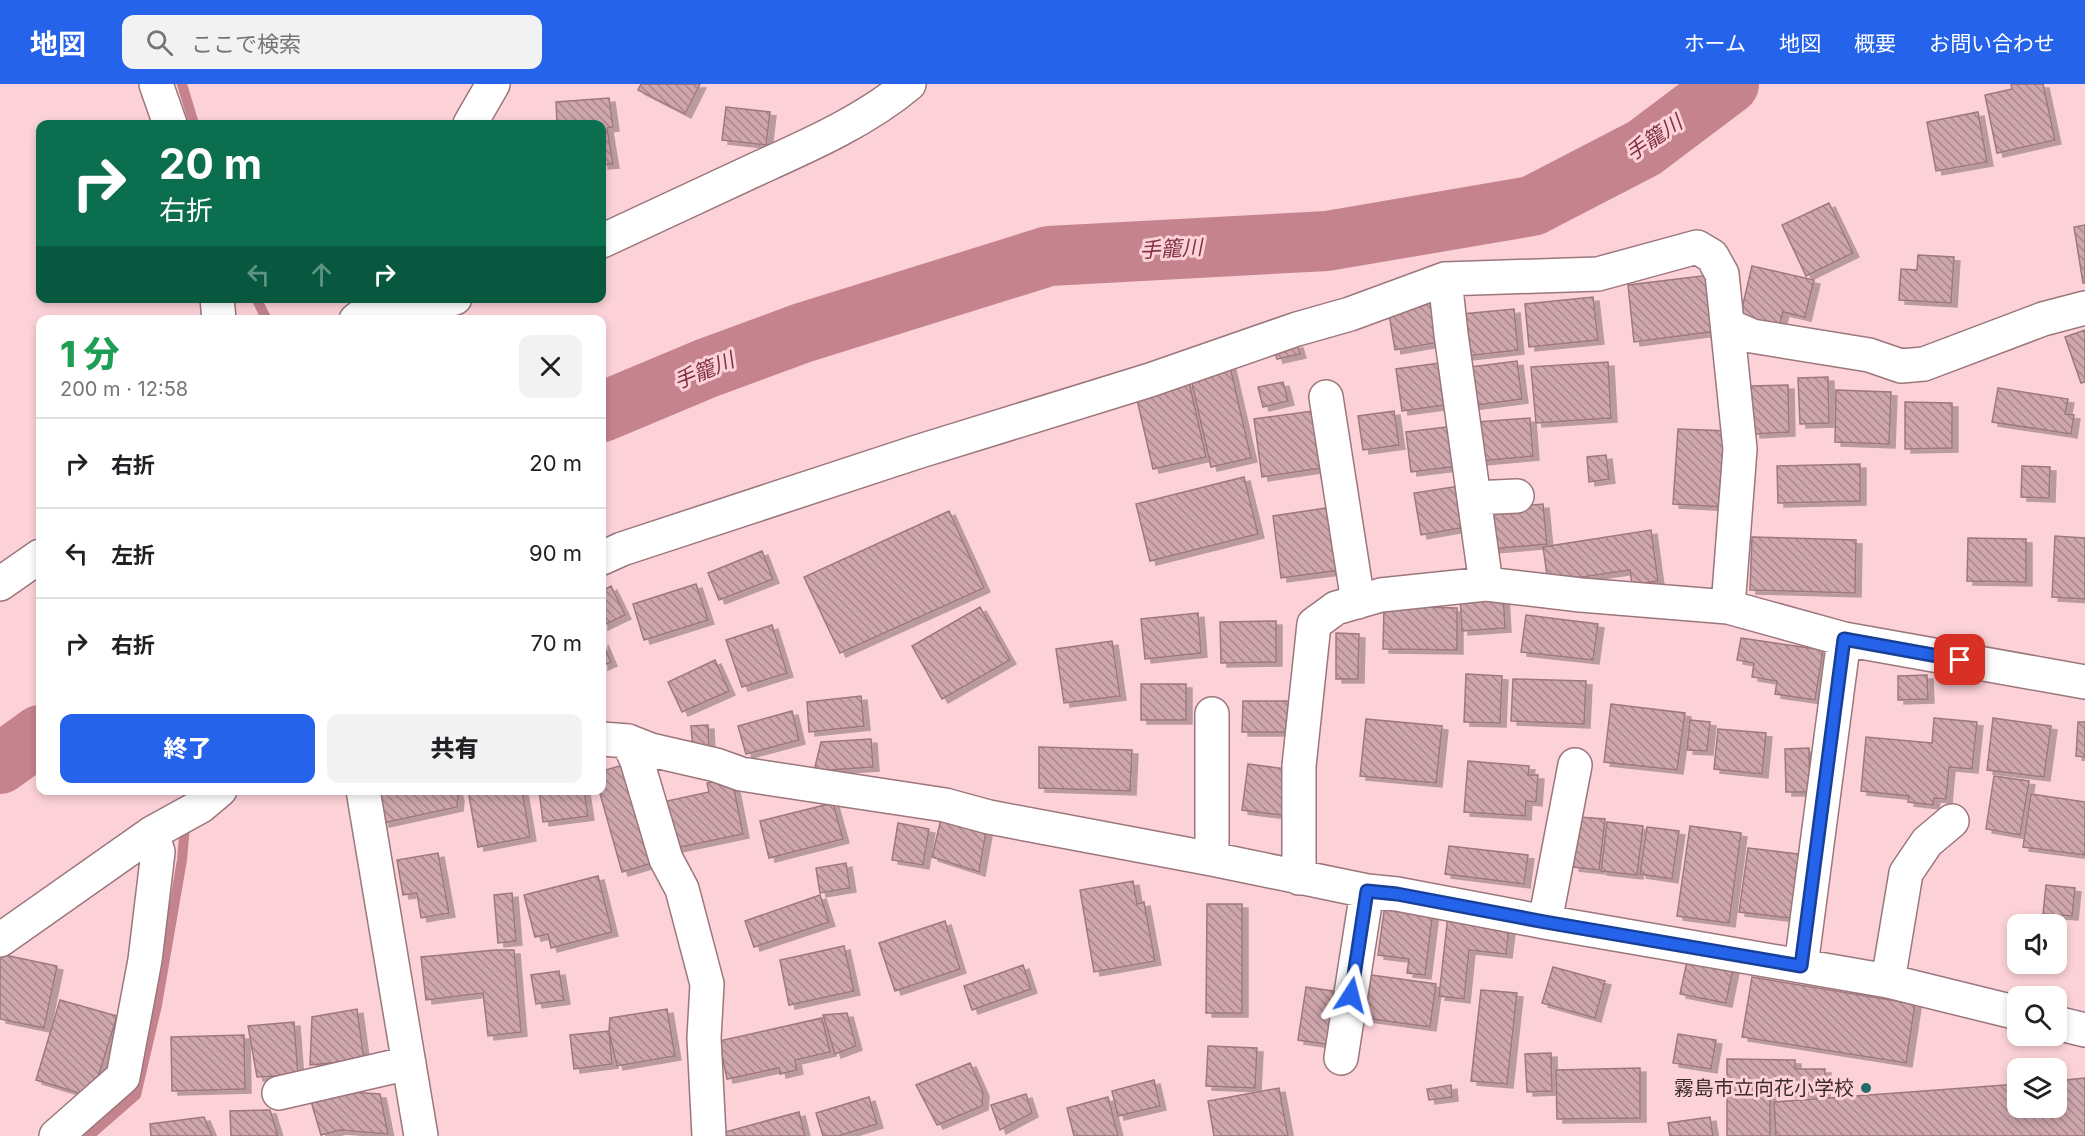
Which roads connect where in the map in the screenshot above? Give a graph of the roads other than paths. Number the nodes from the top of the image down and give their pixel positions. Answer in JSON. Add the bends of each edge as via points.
{"nodes":[{"id":1,"x":156,"y":84,"type":"edge"},
{"id":2,"x":909,"y":84,"type":"edge"},
{"id":3,"x":490,"y":85,"type":"edge"},
{"id":4,"x":169,"y":120,"type":"edge"},
{"id":5,"x":472,"y":120,"type":"edge"},
{"id":6,"x":606,"y":239,"type":"edge"},
{"id":7,"x":1445,"y":279,"type":"junction"},
{"id":8,"x":440,"y":303,"type":"edge"},
{"id":9,"x":2085,"y":308,"type":"edge"},
{"id":10,"x":367,"y":309,"type":"edge"},
{"id":11,"x":1729,"y":326,"type":"junction"},
{"id":12,"x":1326,"y":397,"type":"dead end"},
{"id":13,"x":1517,"y":496,"type":"dead end"},
{"id":14,"x":1474,"y":498,"type":"junction"},
{"id":15,"x":606,"y":556,"type":"edge"},
{"id":16,"x":23,"y":562,"type":"edge"},
{"id":17,"x":0,"y":584,"type":"edge"},
{"id":18,"x":1486,"y":584,"type":"junction"},
{"id":19,"x":1358,"y":602,"type":"junction"},
{"id":20,"x":1728,"y":607,"type":"junction"},
{"id":21,"x":1844,"y":639,"type":"junction"},
{"id":22,"x":2085,"y":682,"type":"edge"},
{"id":23,"x":1212,"y":714,"type":"dead end"},
{"id":24,"x":615,"y":740,"type":"edge"},
{"id":25,"x":1575,"y":765,"type":"dead end"},
{"id":26,"x":364,"y":795,"type":"edge"},
{"id":27,"x":211,"y":798,"type":"edge"},
{"id":28,"x":1952,"y":821,"type":"dead end"},
{"id":29,"x":161,"y":828,"type":"junction"},
{"id":30,"x":1212,"y":859,"type":"junction"},
{"id":31,"x":1299,"y":878,"type":"junction"},
{"id":32,"x":1367,"y":891,"type":"junction"},
{"id":33,"x":1545,"y":922,"type":"junction"},
{"id":34,"x":0,"y":940,"type":"edge"},
{"id":35,"x":1801,"y":966,"type":"junction"},
{"id":36,"x":1888,"y":981,"type":"junction"},
{"id":37,"x":2007,"y":1010,"type":"edge"},
{"id":38,"x":2067,"y":1026,"type":"edge"},
{"id":39,"x":2085,"y":1030,"type":"edge"},
{"id":40,"x":1341,"y":1058,"type":"dead end"},
{"id":41,"x":409,"y":1063,"type":"junction"},
{"id":42,"x":279,"y":1093,"type":"dead end"},
{"id":43,"x":56,"y":1136,"type":"edge"},
{"id":44,"x":421,"y":1136,"type":"edge"},
{"id":45,"x":710,"y":1136,"type":"edge"}],
"edges":[{"from":1,"to":4,"type":"street"},
{"from":2,"to":6,"type":"street","via":[[820,138]]},
{"from":3,"to":5,"type":"street"},
{"from":7,"to":11,"type":"street","via":[[1598,274],[1697,247],[1713,256],[1722,274]]},
{"from":7,"to":14,"type":"street"},
{"from":7,"to":15,"type":"street","via":[[1350,314]]},
{"from":8,"to":10,"type":"street","via":[[423,309]]},
{"from":9,"to":11,"type":"street","via":[[2043,319],[1923,364],[1901,366],[1869,355],[1752,336]]},
{"from":11,"to":20,"type":"street","via":[[1740,449]]},
{"from":12,"to":19,"type":"street"},
{"from":13,"to":14,"type":"street"},
{"from":14,"to":18,"type":"street"},
{"from":16,"to":17,"type":"street"},
{"from":18,"to":19,"type":"street"},
{"from":18,"to":20,"type":"street"},
{"from":19,"to":31,"type":"street","via":[[1336,608],[1314,624],[1299,766]]},
{"from":20,"to":21,"type":"street"},
{"from":21,"to":22,"type":"street"},
{"from":21,"to":35,"type":"street"},
{"from":23,"to":30,"type":"street"},
{"from":24,"to":30,"type":"street","via":[[741,774],[945,805],[989,817]]},
{"from":24,"to":45,"type":"street","via":[[637,761],[666,859],[682,889],[707,984],[704,1038]]},
{"from":25,"to":33,"type":"street"},
{"from":26,"to":41,"type":"street"},
{"from":27,"to":29,"type":"street"},
{"from":28,"to":36,"type":"street","via":[[1927,842],[1906,873]]},
{"from":29,"to":34,"type":"street"},
{"from":29,"to":43,"type":"street","via":[[146,960],[123,1077]]},
{"from":30,"to":31,"type":"street"},
{"from":31,"to":32,"type":"street"},
{"from":32,"to":33,"type":"street"},
{"from":32,"to":40,"type":"street"},
{"from":33,"to":35,"type":"street"},
{"from":35,"to":36,"type":"street"},
{"from":36,"to":37,"type":"street"},
{"from":38,"to":39,"type":"street"},
{"from":41,"to":42,"type":"street"},
{"from":41,"to":44,"type":"street"}]}
